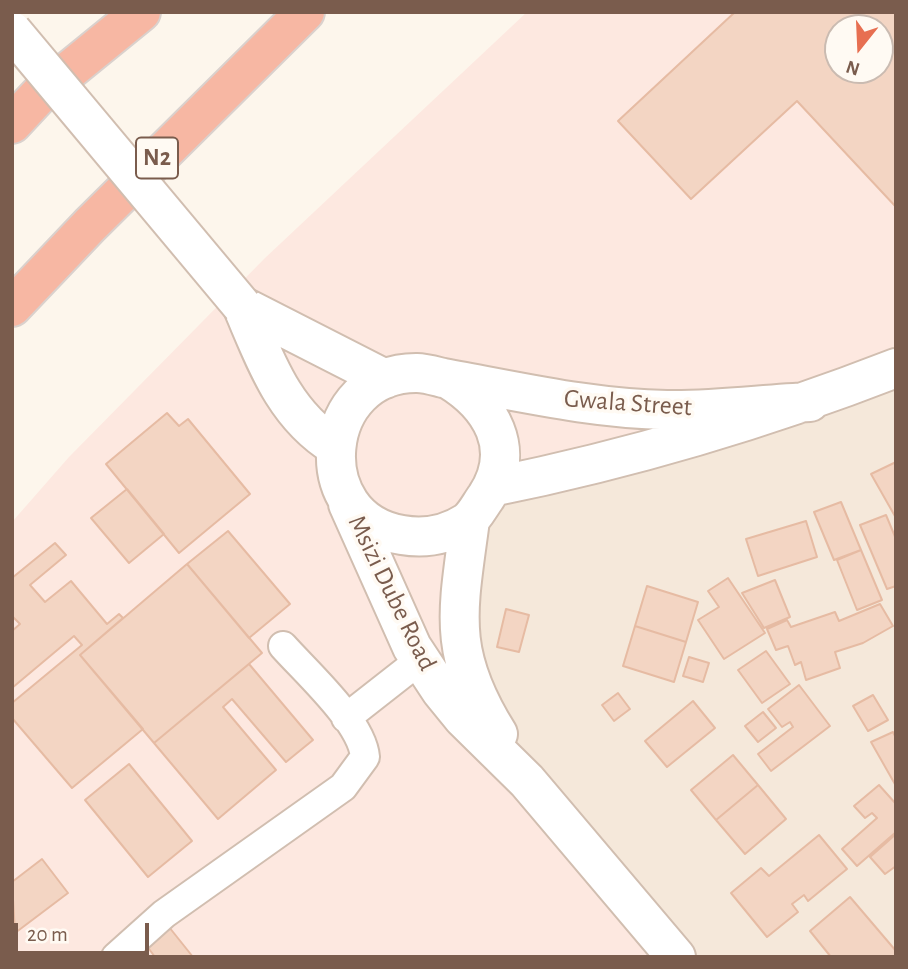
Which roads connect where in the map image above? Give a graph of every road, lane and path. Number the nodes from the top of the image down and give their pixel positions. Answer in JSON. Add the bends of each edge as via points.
{"nodes":[{"id":1,"x":141,"y":12,"type":"edge"},
{"id":2,"x":305,"y":12,"type":"edge"},
{"id":3,"x":12,"y":31,"type":"edge"},
{"id":4,"x":12,"y":124,"type":"edge"},
{"id":5,"x":242,"y":306,"type":"junction"},
{"id":6,"x":12,"y":307,"type":"edge"},
{"id":7,"x":896,"y":368,"type":"edge"},
{"id":8,"x":385,"y":379,"type":"junction"},
{"id":9,"x":448,"y":379,"type":"junction"},
{"id":10,"x":810,"y":402,"type":"junction"},
{"id":11,"x":334,"y":446,"type":"junction"},
{"id":12,"x":492,"y":487,"type":"junction"},
{"id":13,"x":345,"y":496,"type":"junction"},
{"id":14,"x":470,"y":520,"type":"junction"},
{"id":15,"x":283,"y":646,"type":"dead end"},
{"id":16,"x":420,"y":660,"type":"junction"},
{"id":17,"x":346,"y":718,"type":"junction"},
{"id":18,"x":527,"y":781,"type":"junction"},
{"id":19,"x":116,"y":957,"type":"edge"},
{"id":20,"x":676,"y":957,"type":"edge"}],
"edges":[{"from":1,"to":4,"type":"highway","via":[[39,95]]},
{"from":2,"to":6,"type":"highway","number":"N2"},
{"from":3,"to":5,"type":"street","bridge":true},
{"from":5,"to":8,"type":"street"},
{"from":5,"to":11,"type":"street","via":[[291,407],[313,433]]},
{"from":7,"to":10,"type":"street","name":"Gwala Street"},
{"from":8,"to":9,"type":"street","via":[[416,373]]},
{"from":8,"to":11,"type":"street","via":[[361,395],[343,418]]},
{"from":9,"to":10,"type":"street","name":"Gwala Street","via":[[614,407],[669,410]]},
{"from":9,"to":12,"type":"street","via":[[472,394],[489,416],[499,442],[499,471]]},
{"from":10,"to":12,"type":"street","name":"Gwala Street","via":[[581,469]]},
{"from":11,"to":13,"type":"street","via":[[335,472]]},
{"from":12,"to":14,"type":"street"},
{"from":13,"to":14,"type":"street","via":[[364,519],[390,534],[420,538],[450,532]]},
{"from":13,"to":16,"type":"street","name":"Msizi Dube Road","via":[[383,588]]},
{"from":14,"to":18,"type":"street","name":"Msizi Dube Road","via":[[458,602],[463,656],[484,711]]},
{"from":15,"to":17,"type":"lane"},
{"from":16,"to":17,"type":"lane"},
{"from":16,"to":18,"type":"street","name":"Msizi Dube Road","via":[[463,718]]},
{"from":17,"to":19,"type":"lane","via":[[363,742],[365,757],[343,787],[164,914]]},
{"from":18,"to":20,"type":"street","name":"Msizi Dube Road"}]}
